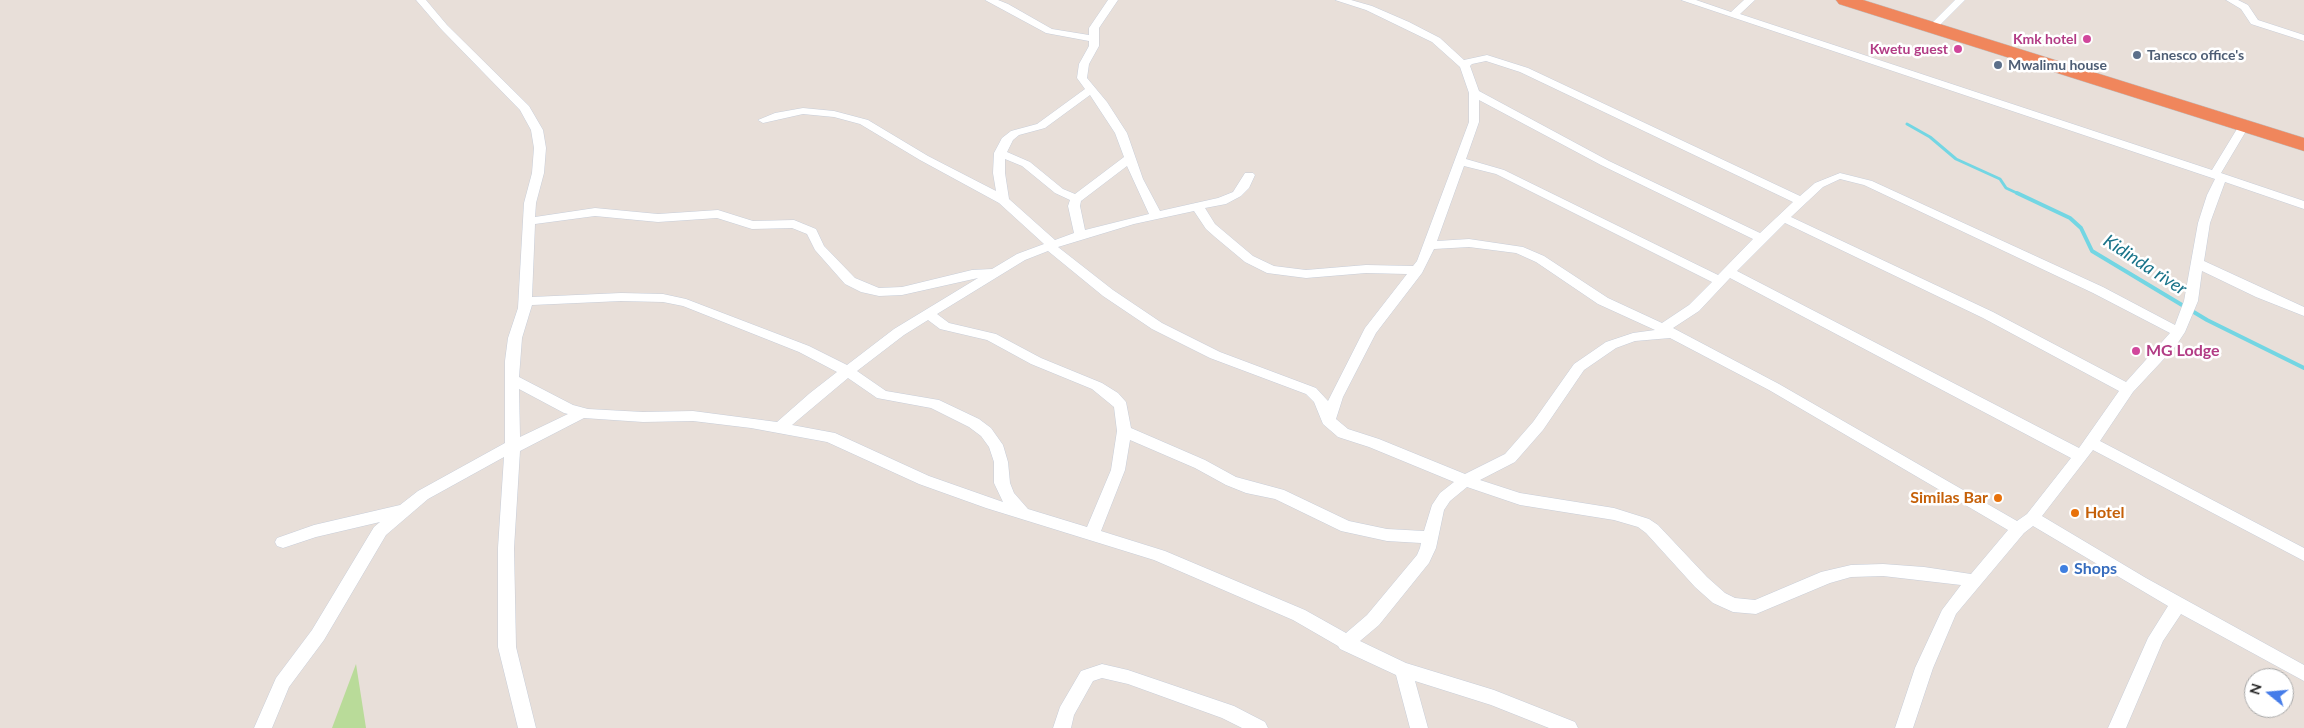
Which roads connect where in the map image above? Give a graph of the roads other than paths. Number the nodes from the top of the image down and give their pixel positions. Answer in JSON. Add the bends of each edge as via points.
{"nodes":[{"id":1,"x":421,"y":0,"type":"edge"},
{"id":2,"x":990,"y":0,"type":"edge"},
{"id":3,"x":1113,"y":0,"type":"edge"},
{"id":4,"x":1340,"y":0,"type":"edge"},
{"id":5,"x":1686,"y":0,"type":"edge"},
{"id":6,"x":1750,"y":0,"type":"edge"},
{"id":7,"x":1844,"y":0,"type":"edge"},
{"id":8,"x":1960,"y":0,"type":"edge"},
{"id":9,"x":2231,"y":0,"type":"edge"},
{"id":10,"x":1733,"y":15,"type":"junction"},
{"id":11,"x":1932,"y":28,"type":"junction"},
{"id":12,"x":2304,"y":38,"type":"edge"},
{"id":13,"x":1095,"y":39,"type":"junction"},
{"id":14,"x":1465,"y":66,"type":"junction"},
{"id":15,"x":1090,"y":90,"type":"junction"},
{"id":16,"x":1474,"y":93,"type":"junction"},
{"id":17,"x":763,"y":120,"type":"dead end"},
{"id":18,"x":2244,"y":126,"type":"junction"},
{"id":19,"x":2304,"y":145,"type":"edge"},
{"id":20,"x":1000,"y":153,"type":"junction"},
{"id":21,"x":1130,"y":158,"type":"junction"},
{"id":22,"x":1460,"y":161,"type":"junction"},
{"id":23,"x":1249,"y":175,"type":"dead end"},
{"id":24,"x":2218,"y":176,"type":"junction"},
{"id":25,"x":1076,"y":199,"type":"junction"},
{"id":26,"x":1003,"y":200,"type":"junction"},
{"id":27,"x":1801,"y":201,"type":"junction"},
{"id":28,"x":2304,"y":205,"type":"edge"},
{"id":29,"x":1198,"y":207,"type":"junction"},
{"id":30,"x":1156,"y":216,"type":"junction"},
{"id":31,"x":1784,"y":218,"type":"junction"},
{"id":32,"x":530,"y":221,"type":"junction"},
{"id":33,"x":1080,"y":235,"type":"junction"},
{"id":34,"x":1761,"y":238,"type":"junction"},
{"id":35,"x":1051,"y":245,"type":"junction"},
{"id":36,"x":1429,"y":245,"type":"junction"},
{"id":37,"x":2196,"y":262,"type":"junction"},
{"id":38,"x":1418,"y":270,"type":"junction"},
{"id":39,"x":995,"y":272,"type":"junction"},
{"id":40,"x":1724,"y":277,"type":"junction"},
{"id":41,"x":526,"y":301,"type":"junction"},
{"id":42,"x":2304,"y":312,"type":"edge"},
{"id":43,"x":928,"y":313,"type":"junction"},
{"id":44,"x":2181,"y":327,"type":"junction"},
{"id":45,"x":1667,"y":330,"type":"junction"},
{"id":46,"x":847,"y":371,"type":"junction"},
{"id":47,"x":513,"y":380,"type":"junction"},
{"id":48,"x":2128,"y":389,"type":"junction"},
{"id":49,"x":583,"y":412,"type":"junction"},
{"id":50,"x":1328,"y":420,"type":"junction"},
{"id":51,"x":780,"y":428,"type":"junction"},
{"id":52,"x":1124,"y":431,"type":"junction"},
{"id":53,"x":2090,"y":442,"type":"junction"},
{"id":54,"x":512,"y":447,"type":"junction"},
{"id":55,"x":2081,"y":456,"type":"junction"},
{"id":56,"x":1465,"y":481,"type":"junction"},
{"id":57,"x":404,"y":510,"type":"junction"},
{"id":58,"x":1022,"y":513,"type":"junction"},
{"id":59,"x":2032,"y":518,"type":"junction"},
{"id":60,"x":2018,"y":529,"type":"junction"},
{"id":61,"x":1092,"y":534,"type":"junction"},
{"id":62,"x":1430,"y":537,"type":"junction"},
{"id":63,"x":283,"y":542,"type":"dead end"},
{"id":64,"x":2304,"y":555,"type":"edge"},
{"id":65,"x":1974,"y":581,"type":"junction"},
{"id":66,"x":2178,"y":604,"type":"junction"},
{"id":67,"x":1346,"y":644,"type":"junction"},
{"id":68,"x":1403,"y":670,"type":"junction"},
{"id":69,"x":2304,"y":674,"type":"edge"},
{"id":70,"x":263,"y":728,"type":"edge"},
{"id":71,"x":527,"y":728,"type":"edge"},
{"id":72,"x":1062,"y":728,"type":"edge"},
{"id":73,"x":1259,"y":728,"type":"edge"},
{"id":74,"x":1418,"y":728,"type":"edge"},
{"id":75,"x":1569,"y":728,"type":"edge"},
{"id":76,"x":1904,"y":728,"type":"edge"},
{"id":77,"x":2117,"y":728,"type":"edge"}],
"edges":[{"from":1,"to":32,"type":"street","via":[[525,108],[537,130],[540,148]]},
{"from":2,"to":13,"type":"street","via":[[1049,31]]},
{"from":3,"to":13,"type":"street","via":[[1095,24]]},
{"from":4,"to":14,"type":"street","via":[[1406,24],[1441,44]]},
{"from":5,"to":10,"type":"street"},
{"from":6,"to":10,"type":"street"},
{"from":7,"to":11,"type":"highway"},
{"from":8,"to":11,"type":"street"},
{"from":9,"to":12,"type":"street","via":[[2245,6],[2254,22]]},
{"from":10,"to":24,"type":"street"},
{"from":11,"to":18,"type":"highway"},
{"from":13,"to":15,"type":"street","via":[[1082,70],[1082,78]]},
{"from":14,"to":16,"type":"street"},
{"from":14,"to":27,"type":"street","via":[[1469,61],[1482,58],[1524,70]]},
{"from":15,"to":20,"type":"street","via":[[1042,126],[1015,133],[1008,138]]},
{"from":15,"to":21,"type":"street","via":[[1121,132]]},
{"from":16,"to":22,"type":"street","via":[[1474,122]]},
{"from":16,"to":34,"type":"street","via":[[1605,163]]},
{"from":17,"to":26,"type":"street","via":[[803,112],[834,114],[864,122]]},
{"from":18,"to":19,"type":"highway"},
{"from":18,"to":24,"type":"street"},
{"from":20,"to":25,"type":"street","via":[[1026,164],[1059,191]]},
{"from":20,"to":26,"type":"street"},
{"from":21,"to":25,"type":"street"},
{"from":21,"to":30,"type":"street"},
{"from":22,"to":36,"type":"street"},
{"from":22,"to":40,"type":"street","via":[[1500,172]]},
{"from":23,"to":29,"type":"street","via":[[1237,194],[1222,202]]},
{"from":24,"to":28,"type":"street"},
{"from":24,"to":37,"type":"street"},
{"from":25,"to":33,"type":"street","via":[[1074,206]]},
{"from":26,"to":35,"type":"street"},
{"from":27,"to":31,"type":"street"},
{"from":27,"to":44,"type":"street","via":[[1832,178],[1860,180]]},
{"from":29,"to":30,"type":"street"},
{"from":29,"to":38,"type":"street","via":[[1219,234],[1249,259],[1271,270],[1306,274],[1366,269]]},
{"from":30,"to":33,"type":"street"},
{"from":31,"to":34,"type":"street"},
{"from":31,"to":48,"type":"street","via":[[1988,315]]},
{"from":32,"to":39,"type":"street","via":[[595,212],[658,218],[718,214],[752,225],[794,224],[812,232],[819,248],[850,281],[879,292],[902,291],[972,274]]},
{"from":32,"to":41,"type":"street"},
{"from":33,"to":35,"type":"street"},
{"from":34,"to":40,"type":"street"},
{"from":35,"to":39,"type":"street"},
{"from":35,"to":50,"type":"street","via":[[1108,293],[1157,326],[1215,355],[1311,391],[1320,400]]},
{"from":36,"to":38,"type":"street"},
{"from":36,"to":45,"type":"street","via":[[1469,243],[1519,250],[1540,259],[1603,301]]},
{"from":37,"to":42,"type":"street"},
{"from":37,"to":44,"type":"street","via":[[2191,301]]},
{"from":38,"to":50,"type":"street","via":[[1370,331],[1336,397]]},
{"from":39,"to":43,"type":"street"},
{"from":40,"to":45,"type":"street"},
{"from":40,"to":55,"type":"street"},
{"from":41,"to":46,"type":"street","via":[[621,297],[663,298],[686,303],[804,349]]},
{"from":41,"to":47,"type":"street","via":[[515,338]]},
{"from":43,"to":46,"type":"street"},
{"from":43,"to":52,"type":"street","via":[[945,326],[991,337],[1097,386],[1121,406]]},
{"from":44,"to":48,"type":"street","via":[[2170,344]]},
{"from":45,"to":56,"type":"street","via":[[1633,337],[1597,353],[1579,367],[1538,426],[1510,458]]},
{"from":45,"to":60,"type":"street","via":[[1774,387]]},
{"from":46,"to":51,"type":"street"},
{"from":46,"to":58,"type":"street","via":[[882,395],[934,404],[986,432],[996,445],[1007,496]]},
{"from":47,"to":49,"type":"street"},
{"from":47,"to":54,"type":"street"},
{"from":48,"to":53,"type":"street"},
{"from":49,"to":51,"type":"street","via":[[643,417],[693,416]]},
{"from":49,"to":54,"type":"street"},
{"from":50,"to":56,"type":"street","via":[[1343,433]]},
{"from":51,"to":58,"type":"street","via":[[830,437],[924,480]]},
{"from":52,"to":61,"type":"street","via":[[1118,470]]},
{"from":52,"to":62,"type":"street","via":[[1231,481],[1284,496],[1347,527],[1387,535]]},
{"from":53,"to":55,"type":"street"},
{"from":53,"to":64,"type":"street"},
{"from":54,"to":57,"type":"street","via":[[461,472]]},
{"from":54,"to":71,"type":"street","via":[[506,548],[507,647]]},
{"from":55,"to":59,"type":"street"},
{"from":56,"to":62,"type":"street","via":[[1445,497],[1437,509]]},
{"from":56,"to":65,"type":"street","via":[[1520,499],[1614,514],[1643,522],[1701,582],[1732,605],[1756,607],[1827,576],[1851,571],[1924,573]]},
{"from":57,"to":63,"type":"street","via":[[314,531]]},
{"from":57,"to":70,"type":"street","via":[[380,531],[318,635],[282,683]]},
{"from":58,"to":61,"type":"street"},
{"from":59,"to":60,"type":"street"},
{"from":59,"to":66,"type":"street"},
{"from":60,"to":65,"type":"street"},
{"from":61,"to":67,"type":"street","via":[[1158,555],[1270,602],[1299,615]]},
{"from":62,"to":67,"type":"street","via":[[1423,558],[1411,575],[1374,620]]},
{"from":65,"to":76,"type":"street","via":[[1950,610],[1924,668]]},
{"from":66,"to":69,"type":"street"},
{"from":66,"to":77,"type":"street","via":[[2156,638]]},
{"from":67,"to":68,"type":"street"},
{"from":68,"to":74,"type":"street"},
{"from":68,"to":75,"type":"street","via":[[1494,698]]},
{"from":72,"to":73,"type":"street","via":[[1070,705],[1087,676],[1102,671],[1128,676],[1228,712]]}]}
